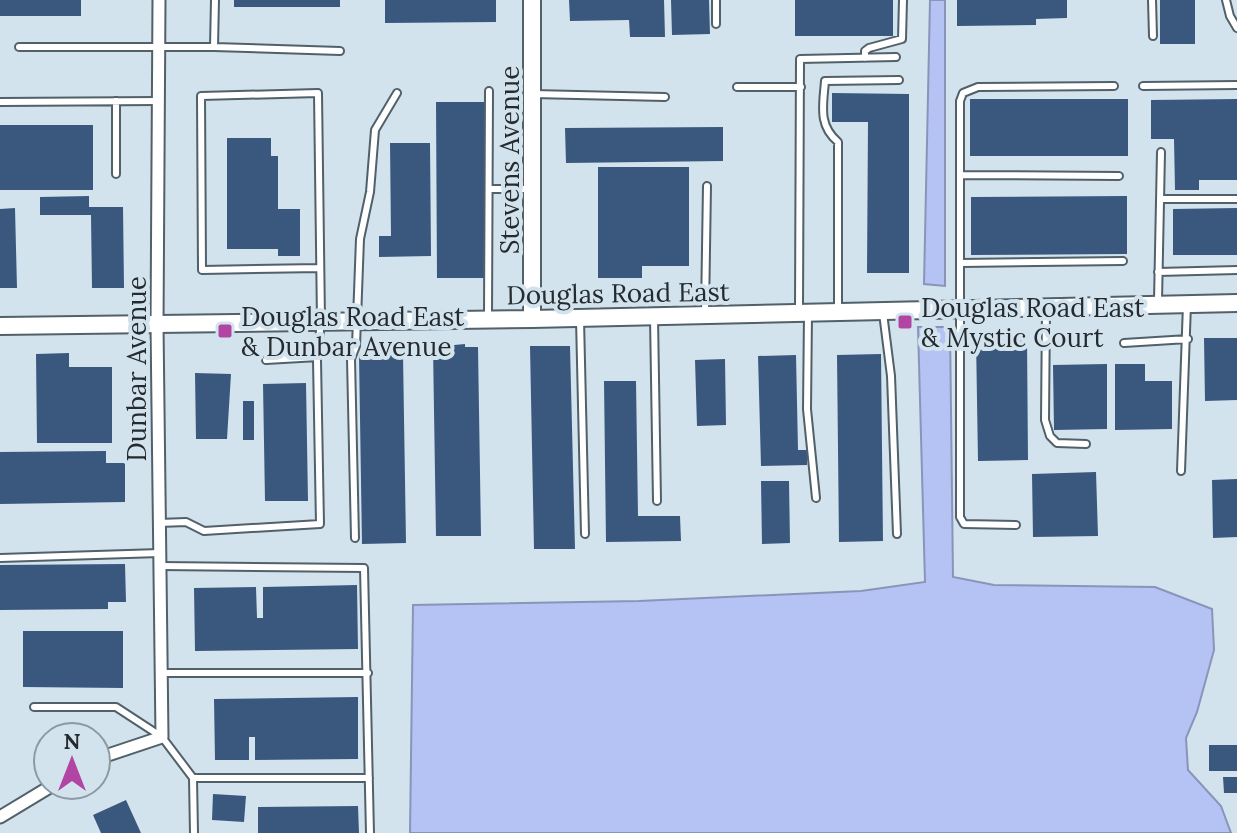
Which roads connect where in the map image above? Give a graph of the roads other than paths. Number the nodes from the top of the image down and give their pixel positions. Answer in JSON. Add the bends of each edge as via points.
{"nodes":[{"id":1,"x":159,"y":0,"type":"edge"},
{"id":2,"x":215,"y":0,"type":"edge"},
{"id":3,"x":532,"y":0,"type":"edge"},
{"id":4,"x":716,"y":0,"type":"edge"},
{"id":5,"x":903,"y":0,"type":"edge"},
{"id":6,"x":1152,"y":0,"type":"edge"},
{"id":7,"x":1226,"y":0,"type":"edge"},
{"id":8,"x":716,"y":24,"type":"dead end"},
{"id":9,"x":1237,"y":28,"type":"edge"},
{"id":10,"x":1153,"y":36,"type":"dead end"},
{"id":11,"x":19,"y":47,"type":"dead end"},
{"id":12,"x":159,"y":47,"type":"junction"},
{"id":13,"x":214,"y":47,"type":"junction"},
{"id":14,"x":340,"y":51,"type":"dead end"},
{"id":15,"x":896,"y":57,"type":"dead end"},
{"id":16,"x":865,"y":58,"type":"junction"},
{"id":17,"x":899,"y":80,"type":"dead end"},
{"id":18,"x":1237,"y":85,"type":"edge"},
{"id":19,"x":1114,"y":86,"type":"dead end"},
{"id":20,"x":1143,"y":86,"type":"dead end"},
{"id":21,"x":737,"y":87,"type":"dead end"},
{"id":22,"x":801,"y":87,"type":"junction"},
{"id":23,"x":489,"y":91,"type":"dead end"},
{"id":24,"x":397,"y":93,"type":"dead end"},
{"id":25,"x":533,"y":94,"type":"junction"},
{"id":26,"x":665,"y":97,"type":"dead end"},
{"id":27,"x":116,"y":101,"type":"junction"},
{"id":28,"x":159,"y":101,"type":"junction"},
{"id":29,"x":0,"y":102,"type":"edge"},
{"id":30,"x":1161,"y":152,"type":"dead end"},
{"id":31,"x":116,"y":174,"type":"dead end"},
{"id":32,"x":961,"y":175,"type":"junction"},
{"id":33,"x":1119,"y":176,"type":"dead end"},
{"id":34,"x":707,"y":186,"type":"dead end"},
{"id":35,"x":490,"y":189,"type":"junction"},
{"id":36,"x":534,"y":189,"type":"junction"},
{"id":37,"x":1161,"y":199,"type":"junction"},
{"id":38,"x":1237,"y":199,"type":"edge"},
{"id":39,"x":1123,"y":261,"type":"dead end"},
{"id":40,"x":961,"y":263,"type":"junction"},
{"id":41,"x":320,"y":268,"type":"junction"},
{"id":42,"x":1237,"y":270,"type":"edge"},
{"id":43,"x":1158,"y":272,"type":"junction"},
{"id":44,"x":1237,"y":303,"type":"edge"},
{"id":45,"x":1187,"y":304,"type":"junction"},
{"id":46,"x":1158,"y":305,"type":"junction"},
{"id":47,"x":1046,"y":308,"type":"junction"},
{"id":48,"x":961,"y":311,"type":"junction"},
{"id":49,"x":838,"y":313,"type":"junction"},
{"id":50,"x":883,"y":313,"type":"junction"},
{"id":51,"x":803,"y":314,"type":"junction"},
{"id":52,"x":705,"y":316,"type":"junction"},
{"id":53,"x":654,"y":317,"type":"junction"},
{"id":54,"x":532,"y":319,"type":"junction"},
{"id":55,"x":580,"y":319,"type":"junction"},
{"id":56,"x":357,"y":320,"type":"junction"},
{"id":57,"x":487,"y":320,"type":"junction"},
{"id":58,"x":321,"y":321,"type":"junction"},
{"id":59,"x":157,"y":325,"type":"junction"},
{"id":60,"x":0,"y":326,"type":"edge"},
{"id":61,"x":1188,"y":339,"type":"junction"},
{"id":62,"x":1124,"y":343,"type":"dead end"},
{"id":63,"x":318,"y":357,"type":"junction"},
{"id":64,"x":266,"y":360,"type":"dead end"},
{"id":65,"x":1086,"y":444,"type":"dead end"},
{"id":66,"x":1181,"y":471,"type":"dead end"},
{"id":67,"x":816,"y":498,"type":"dead end"},
{"id":68,"x":657,"y":501,"type":"dead end"},
{"id":69,"x":159,"y":523,"type":"junction"},
{"id":70,"x":1016,"y":525,"type":"dead end"},
{"id":71,"x":585,"y":534,"type":"dead end"},
{"id":72,"x":897,"y":534,"type":"dead end"},
{"id":73,"x":355,"y":538,"type":"dead end"},
{"id":74,"x":160,"y":553,"type":"junction"},
{"id":75,"x":0,"y":558,"type":"edge"},
{"id":76,"x":160,"y":566,"type":"junction"},
{"id":77,"x":161,"y":673,"type":"junction"},
{"id":78,"x":368,"y":673,"type":"junction"},
{"id":79,"x":34,"y":707,"type":"dead end"},
{"id":80,"x":162,"y":737,"type":"junction"},
{"id":81,"x":112,"y":754,"type":"edge"},
{"id":82,"x":193,"y":778,"type":"junction"},
{"id":83,"x":369,"y":778,"type":"junction"},
{"id":84,"x":32,"y":798,"type":"edge"},
{"id":85,"x":0,"y":817,"type":"edge"},
{"id":86,"x":194,"y":833,"type":"edge"},
{"id":87,"x":370,"y":833,"type":"edge"}],
"edges":[{"from":1,"to":12,"type":"street","name":"Dunbar Avenue"},
{"from":2,"to":13,"type":"lane"},
{"from":3,"to":25,"type":"street","name":"Stevens Avenue"},
{"from":4,"to":8,"type":"lane"},
{"from":5,"to":16,"type":"lane","via":[[902,39],[869,48]]},
{"from":6,"to":10,"type":"lane"},
{"from":7,"to":9,"type":"lane"},
{"from":11,"to":12,"type":"lane"},
{"from":12,"to":13,"type":"lane"},
{"from":12,"to":28,"type":"street","name":"Dunbar Avenue"},
{"from":13,"to":14,"type":"lane"},
{"from":15,"to":16,"type":"lane"},
{"from":16,"to":22,"type":"lane","via":[[800,59]]},
{"from":17,"to":49,"type":"lane","via":[[825,81],[822,114],[826,132],[838,142]]},
{"from":18,"to":20,"type":"lane"},
{"from":19,"to":32,"type":"lane","via":[[969,88],[960,101]]},
{"from":21,"to":22,"type":"lane"},
{"from":22,"to":51,"type":"lane"},
{"from":23,"to":35,"type":"lane"},
{"from":24,"to":56,"type":"lane","via":[[375,130],[360,239]]},
{"from":25,"to":26,"type":"lane"},
{"from":25,"to":36,"type":"street","name":"Stevens Avenue"},
{"from":27,"to":28,"type":"lane"},
{"from":27,"to":29,"type":"lane"},
{"from":27,"to":31,"type":"lane"},
{"from":28,"to":59,"type":"street","name":"Dunbar Avenue"},
{"from":30,"to":37,"type":"lane"},
{"from":32,"to":33,"type":"lane"},
{"from":32,"to":40,"type":"lane"},
{"from":34,"to":52,"type":"lane"},
{"from":35,"to":36,"type":"lane"},
{"from":35,"to":57,"type":"lane"},
{"from":36,"to":54,"type":"street","name":"Stevens Avenue"},
{"from":37,"to":38,"type":"lane"},
{"from":37,"to":43,"type":"lane"},
{"from":39,"to":40,"type":"lane"},
{"from":40,"to":48,"type":"lane"},
{"from":41,"to":41,"type":"lane","via":[[318,93],[201,96],[202,270]]},
{"from":41,"to":58,"type":"lane"},
{"from":42,"to":43,"type":"lane"},
{"from":43,"to":46,"type":"lane"},
{"from":44,"to":45,"type":"street","name":"Douglas Road East"},
{"from":45,"to":46,"type":"street","name":"Douglas Road East"},
{"from":45,"to":61,"type":"lane"},
{"from":46,"to":47,"type":"street","name":"Douglas Road East"},
{"from":47,"to":48,"type":"street","name":"Douglas Road East"},
{"from":47,"to":65,"type":"lane","via":[[1045,420],[1057,443]]},
{"from":48,"to":50,"type":"street","name":"Douglas Road East"},
{"from":48,"to":70,"type":"lane","via":[[960,517],[964,524]]},
{"from":49,"to":50,"type":"street","name":"Douglas Road East"},
{"from":49,"to":51,"type":"street","name":"Douglas Road East"},
{"from":50,"to":72,"type":"lane","via":[[891,376]]},
{"from":51,"to":52,"type":"street","name":"Douglas Road East"},
{"from":51,"to":67,"type":"lane"},
{"from":52,"to":53,"type":"street","name":"Douglas Road East"},
{"from":53,"to":55,"type":"street","name":"Douglas Road East"},
{"from":53,"to":68,"type":"lane"},
{"from":54,"to":55,"type":"street","name":"Douglas Road East"},
{"from":54,"to":57,"type":"street","name":"Douglas Road East"},
{"from":55,"to":71,"type":"lane"},
{"from":56,"to":57,"type":"street","name":"Douglas Road East"},
{"from":56,"to":58,"type":"street","name":"Douglas Road East"},
{"from":56,"to":73,"type":"lane","via":[[351,359]]},
{"from":58,"to":59,"type":"street","name":"Douglas Road East"},
{"from":58,"to":63,"type":"lane"},
{"from":59,"to":60,"type":"street","name":"Douglas Road East"},
{"from":59,"to":69,"type":"street","name":"Dunbar Avenue"},
{"from":61,"to":62,"type":"lane"},
{"from":61,"to":66,"type":"lane"},
{"from":63,"to":64,"type":"lane"},
{"from":63,"to":69,"type":"lane","via":[[320,524],[204,531],[186,522]]},
{"from":69,"to":74,"type":"street","name":"Dunbar Avenue"},
{"from":74,"to":75,"type":"lane"},
{"from":74,"to":76,"type":"street","name":"Dunbar Avenue"},
{"from":76,"to":77,"type":"street","name":"Dunbar Avenue"},
{"from":76,"to":78,"type":"lane","via":[[364,568]]},
{"from":77,"to":78,"type":"lane"},
{"from":77,"to":80,"type":"street","name":"Dunbar Avenue"},
{"from":78,"to":83,"type":"lane"},
{"from":79,"to":80,"type":"lane","via":[[116,707]]},
{"from":80,"to":81,"type":"street"},
{"from":80,"to":82,"type":"lane"},
{"from":82,"to":83,"type":"lane"},
{"from":82,"to":86,"type":"lane"},
{"from":83,"to":87,"type":"lane"},
{"from":84,"to":85,"type":"street"}]}
